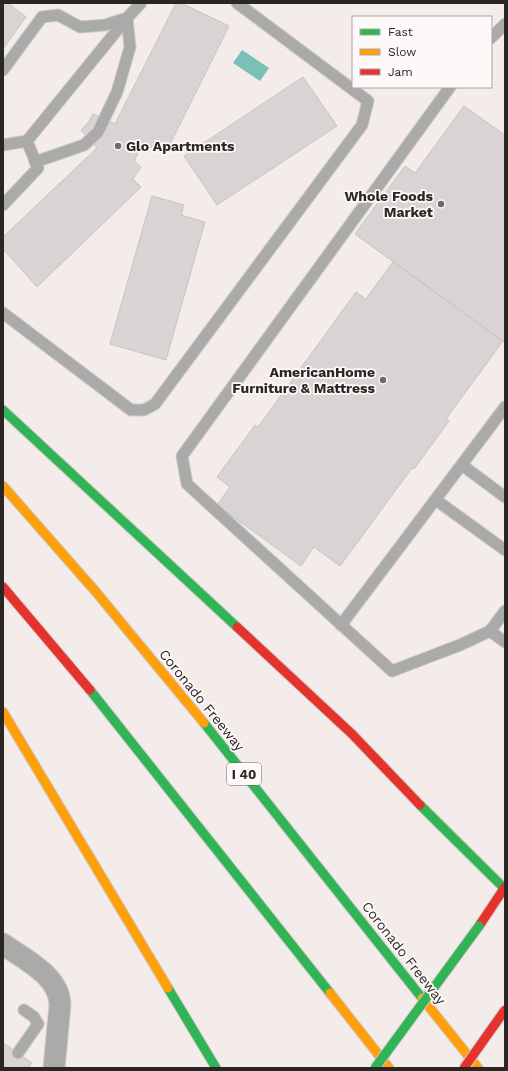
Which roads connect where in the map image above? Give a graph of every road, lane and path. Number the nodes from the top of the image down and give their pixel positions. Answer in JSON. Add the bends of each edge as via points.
{"nodes":[{"id":1,"x":141,"y":3,"type":"edge"},
{"id":2,"x":237,"y":3,"type":"edge"},
{"id":3,"x":127,"y":18,"type":"junction"},
{"id":4,"x":505,"y":24,"type":"edge"},
{"id":5,"x":492,"y":37,"type":"edge"},
{"id":6,"x":3,"y":70,"type":"edge"},
{"id":7,"x":449,"y":88,"type":"edge"},
{"id":8,"x":28,"y":142,"type":"junction"},
{"id":9,"x":3,"y":145,"type":"edge"},
{"id":10,"x":35,"y":162,"type":"junction"},
{"id":11,"x":3,"y":205,"type":"edge"},
{"id":12,"x":3,"y":313,"type":"edge"},
{"id":13,"x":505,"y":407,"type":"edge"},
{"id":14,"x":3,"y":410,"type":"edge"},
{"id":15,"x":462,"y":465,"type":"junction"},
{"id":16,"x":3,"y":486,"type":"edge"},
{"id":17,"x":505,"y":497,"type":"edge"},
{"id":18,"x":436,"y":500,"type":"junction"},
{"id":19,"x":505,"y":550,"type":"edge"},
{"id":20,"x":3,"y":587,"type":"edge"},
{"id":21,"x":505,"y":611,"type":"edge"},
{"id":22,"x":341,"y":625,"type":"junction"},
{"id":23,"x":490,"y":631,"type":"junction"},
{"id":24,"x":505,"y":642,"type":"edge"},
{"id":25,"x":3,"y":712,"type":"edge"},
{"id":26,"x":505,"y":888,"type":"edge"},
{"id":27,"x":3,"y":944,"type":"edge"},
{"id":28,"x":24,"y":1010,"type":"dead end"},
{"id":29,"x":505,"y":1010,"type":"edge"},
{"id":30,"x":38,"y":1024,"type":"junction"},
{"id":31,"x":58,"y":1026,"type":"junction"},
{"id":32,"x":18,"y":1053,"type":"dead end"},
{"id":33,"x":54,"y":1068,"type":"edge"},
{"id":34,"x":216,"y":1068,"type":"edge"},
{"id":35,"x":375,"y":1068,"type":"edge"},
{"id":36,"x":389,"y":1068,"type":"edge"},
{"id":37,"x":464,"y":1068,"type":"edge"},
{"id":38,"x":478,"y":1068,"type":"edge"}],
"edges":[{"from":1,"to":3,"type":"lane"},
{"from":2,"to":12,"type":"lane","via":[[368,101],[362,125],[155,404],[144,410],[131,410]]},
{"from":3,"to":6,"type":"lane","via":[[105,25],[80,27],[58,15],[42,17]]},
{"from":3,"to":8,"type":"lane"},
{"from":3,"to":10,"type":"lane","via":[[130,47],[117,92],[98,132],[84,145]]},
{"from":4,"to":5,"type":"lane"},
{"from":7,"to":22,"type":"lane","via":[[182,456],[187,484]]},
{"from":8,"to":9,"type":"lane"},
{"from":8,"to":10,"type":"lane"},
{"from":10,"to":11,"type":"lane","via":[[38,168]]},
{"from":13,"to":15,"type":"lane"},
{"from":14,"to":26,"type":"main road","via":[[352,734],[438,824]]},
{"from":15,"to":17,"type":"lane"},
{"from":15,"to":18,"type":"lane"},
{"from":16,"to":38,"type":"main road","name":"Coronado Freeway","number":"I 40","via":[[96,592],[221,744]]},
{"from":18,"to":19,"type":"lane"},
{"from":18,"to":22,"type":"lane"},
{"from":20,"to":36,"type":"main road","via":[[95,697]]},
{"from":21,"to":23,"type":"lane"},
{"from":22,"to":23,"type":"lane","via":[[392,670]]},
{"from":23,"to":24,"type":"lane"},
{"from":25,"to":34,"type":"main road"},
{"from":26,"to":35,"type":"main road","bridge":true},
{"from":27,"to":31,"type":"street","via":[[46,975],[56,987],[60,999]]},
{"from":28,"to":30,"type":"lane","via":[[34,1017]]},
{"from":29,"to":37,"type":"main road","bridge":true},
{"from":30,"to":31,"type":"lane"},
{"from":30,"to":32,"type":"lane"},
{"from":31,"to":33,"type":"street"}]}
